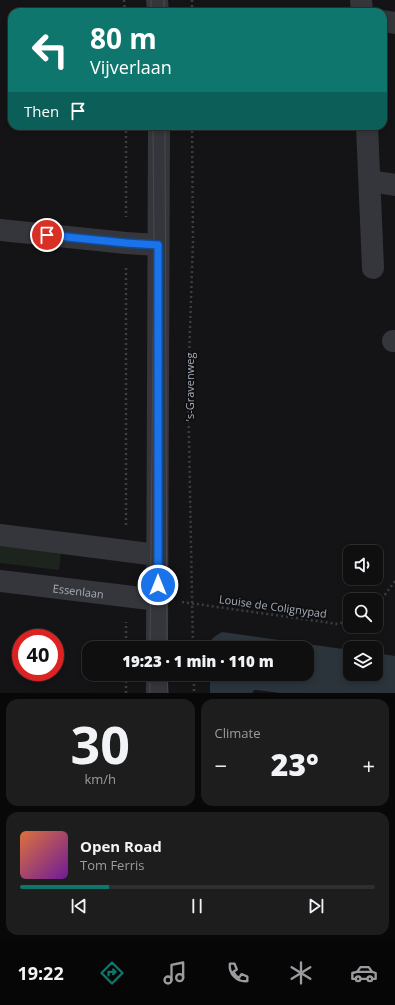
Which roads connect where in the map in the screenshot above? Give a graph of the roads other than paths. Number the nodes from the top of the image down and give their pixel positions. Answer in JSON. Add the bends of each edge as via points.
{"nodes":[{"id":1,"x":159,"y":130,"type":"edge"},
{"id":2,"x":368,"y":130,"type":"edge"},
{"id":3,"x":370,"y":181,"type":"junction"},
{"id":4,"x":395,"y":185,"type":"edge"},
{"id":5,"x":0,"y":230,"type":"edge"},
{"id":6,"x":158,"y":245,"type":"junction"},
{"id":7,"x":373,"y":268,"type":"dead end"},
{"id":8,"x":0,"y":535,"type":"edge"},
{"id":9,"x":157,"y":555,"type":"junction"},
{"id":10,"x":0,"y":581,"type":"edge"},
{"id":11,"x":158,"y":600,"type":"junction"},
{"id":12,"x":157,"y":641,"type":"edge"},
{"id":13,"x":157,"y":681,"type":"edge"},
{"id":14,"x":157,"y":693,"type":"edge"}],
"edges":[{"from":1,"to":6,"type":"street"},
{"from":2,"to":3,"type":"street"},
{"from":3,"to":4,"type":"street"},
{"from":3,"to":7,"type":"street"},
{"from":5,"to":6,"type":"street"},
{"from":6,"to":9,"type":"street"},
{"from":8,"to":9,"type":"street"},
{"from":9,"to":11,"type":"street"},
{"from":10,"to":11,"type":"street","name":"Essenlaan"},
{"from":11,"to":12,"type":"street"},
{"from":13,"to":14,"type":"street"}]}
